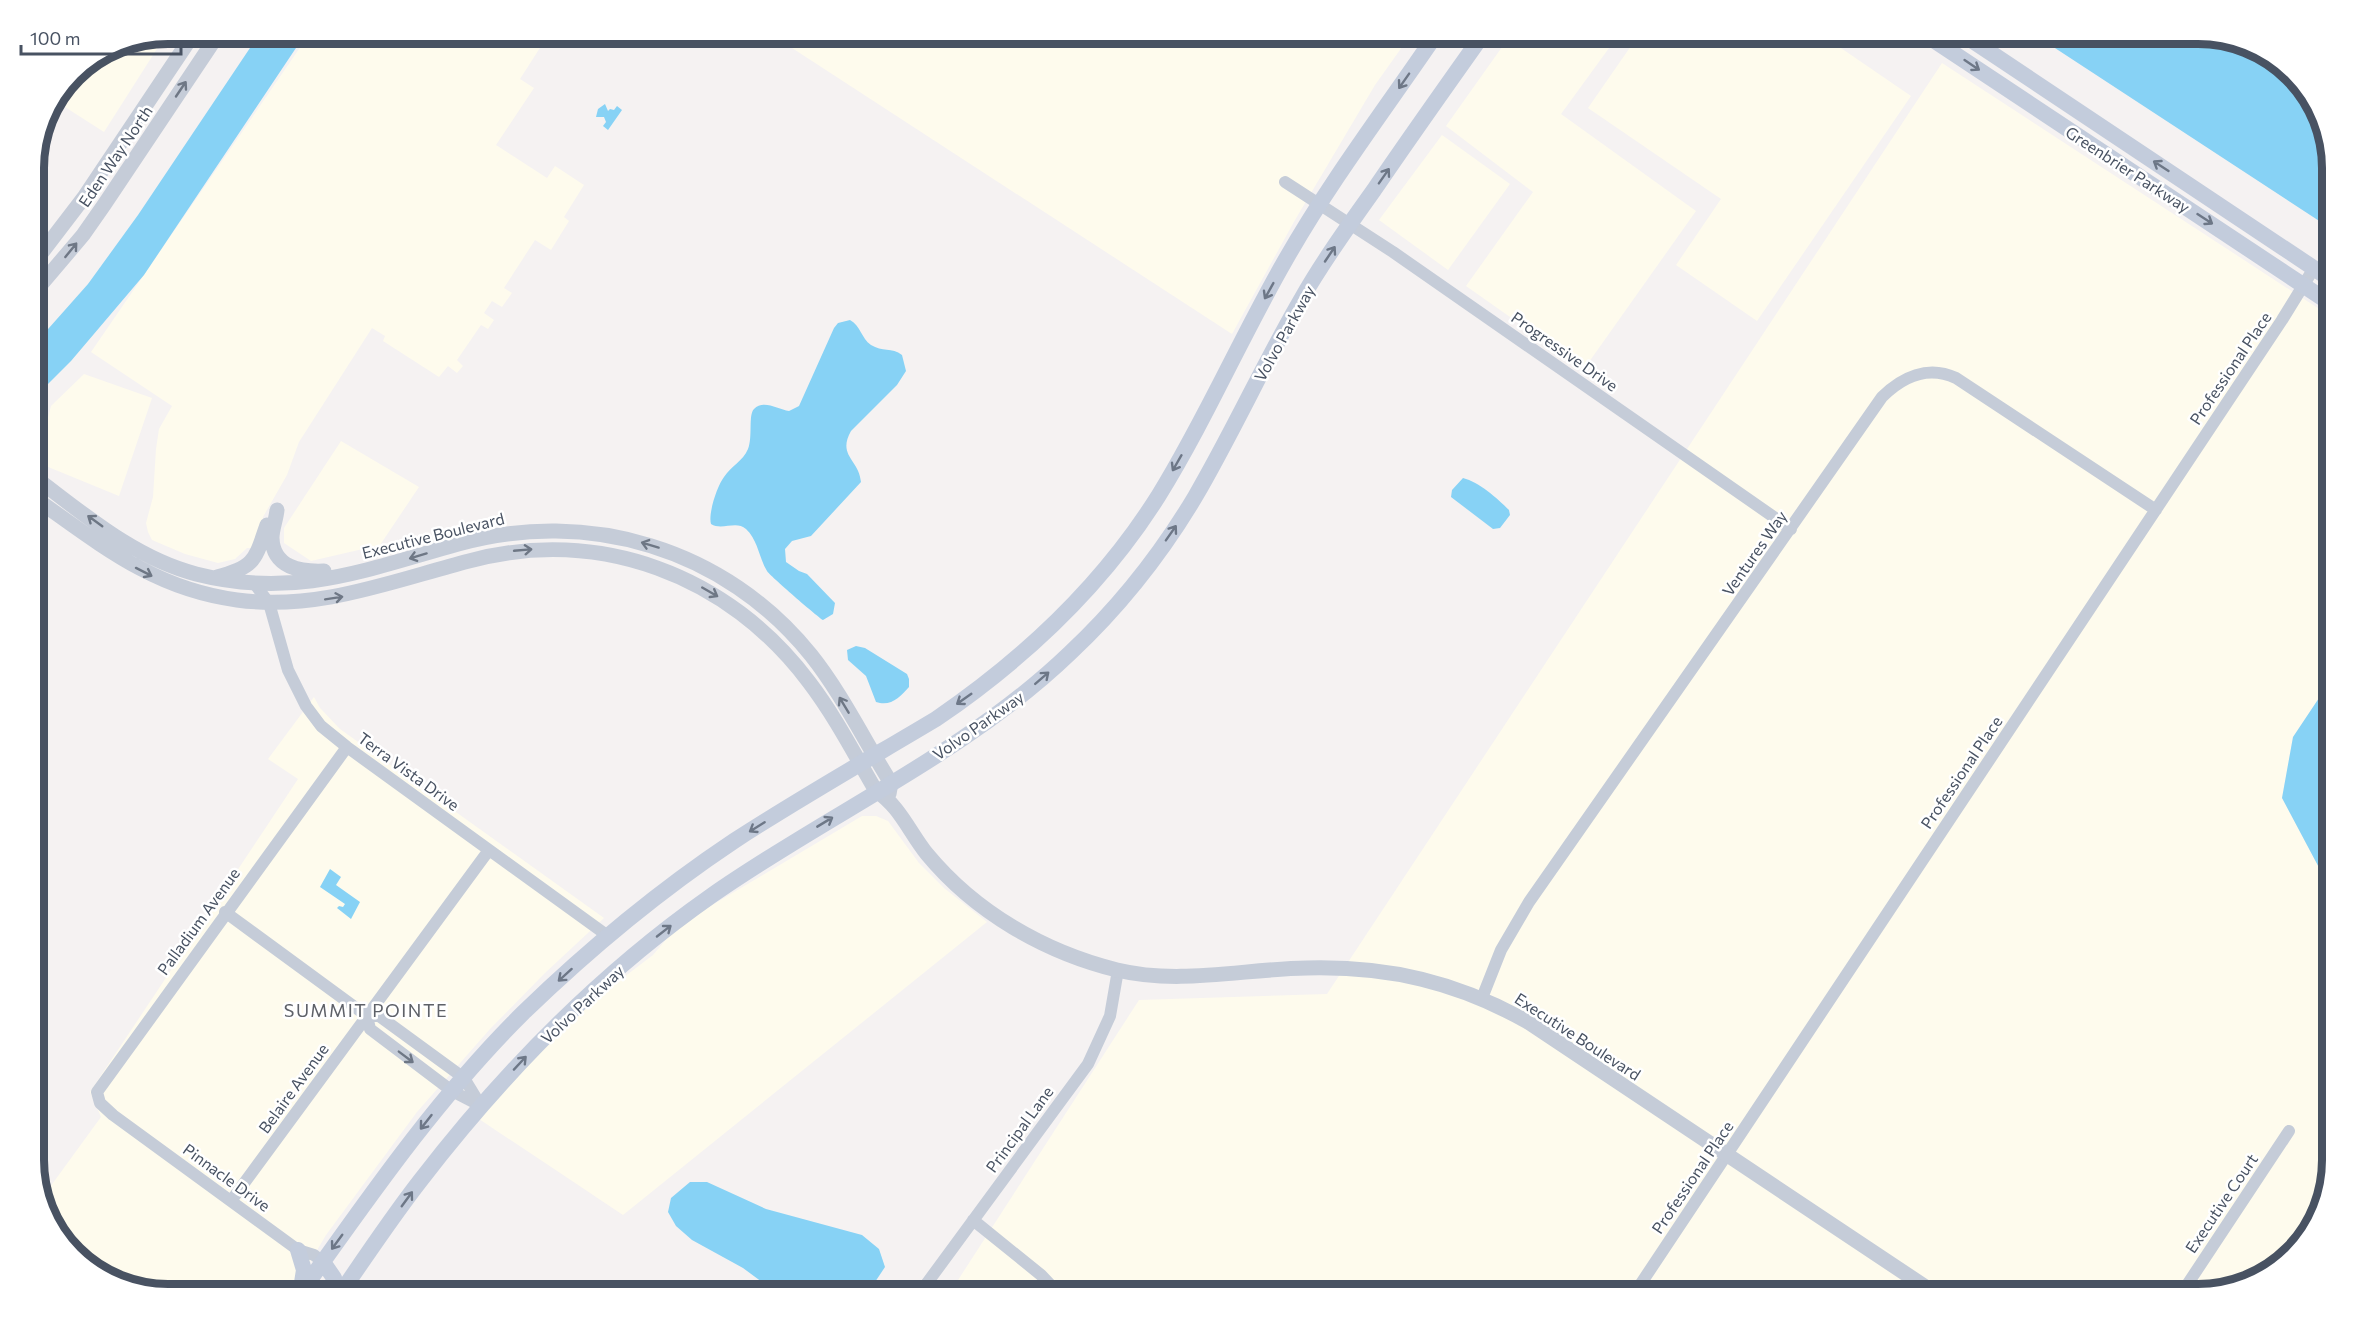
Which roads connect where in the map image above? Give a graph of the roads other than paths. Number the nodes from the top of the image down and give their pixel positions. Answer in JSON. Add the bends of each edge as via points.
{"nodes":[{"id":1,"x":187,"y":44,"type":"edge"},
{"id":2,"x":212,"y":44,"type":"edge"},
{"id":3,"x":1429,"y":44,"type":"edge"},
{"id":4,"x":1476,"y":44,"type":"edge"},
{"id":5,"x":1940,"y":44,"type":"edge"},
{"id":6,"x":1978,"y":44,"type":"edge"},
{"id":7,"x":1285,"y":182,"type":"dead end"},
{"id":8,"x":1319,"y":204,"type":"junction"},
{"id":9,"x":1350,"y":224,"type":"junction"},
{"id":10,"x":44,"y":250,"type":"edge"},
{"id":11,"x":2314,"y":268,"type":"junction"},
{"id":12,"x":2322,"y":273,"type":"edge"},
{"id":13,"x":44,"y":281,"type":"edge"},
{"id":14,"x":2304,"y":286,"type":"junction"},
{"id":15,"x":2322,"y":298,"type":"edge"},
{"id":16,"x":44,"y":484,"type":"edge"},
{"id":17,"x":44,"y":505,"type":"edge"},
{"id":18,"x":2156,"y":510,"type":"junction"},
{"id":19,"x":1791,"y":529,"type":"junction"},
{"id":20,"x":363,"y":571,"type":"junction"},
{"id":21,"x":215,"y":578,"type":"junction"},
{"id":22,"x":254,"y":583,"type":"junction"},
{"id":23,"x":269,"y":603,"type":"junction"},
{"id":24,"x":347,"y":747,"type":"junction"},
{"id":25,"x":867,"y":760,"type":"junction"},
{"id":26,"x":885,"y":791,"type":"junction"},
{"id":27,"x":489,"y":850,"type":"junction"},
{"id":28,"x":225,"y":912,"type":"junction"},
{"id":29,"x":608,"y":936,"type":"junction"},
{"id":30,"x":1118,"y":970,"type":"junction"},
{"id":31,"x":1482,"y":998,"type":"junction"},
{"id":32,"x":367,"y":1016,"type":"junction"},
{"id":33,"x":464,"y":1078,"type":"junction"},
{"id":34,"x":452,"y":1091,"type":"junction"},
{"id":35,"x":481,"y":1106,"type":"junction"},
{"id":36,"x":113,"y":1115,"type":"joint"},
{"id":37,"x":2289,"y":1131,"type":"dead end"},
{"id":38,"x":1726,"y":1154,"type":"junction"},
{"id":39,"x":231,"y":1201,"type":"junction"},
{"id":40,"x":973,"y":1220,"type":"junction"},
{"id":41,"x":298,"y":1250,"type":"junction"},
{"id":42,"x":323,"y":1262,"type":"junction"},
{"id":43,"x":302,"y":1284,"type":"edge"},
{"id":44,"x":307,"y":1284,"type":"edge"},
{"id":45,"x":332,"y":1284,"type":"edge"},
{"id":46,"x":347,"y":1284,"type":"edge"},
{"id":47,"x":926,"y":1284,"type":"edge"},
{"id":48,"x":1050,"y":1284,"type":"edge"},
{"id":49,"x":1641,"y":1284,"type":"edge"},
{"id":50,"x":1921,"y":1284,"type":"edge"},
{"id":51,"x":2188,"y":1284,"type":"edge"}],
"edges":[{"from":1,"to":10,"type":"street","name":"Eden Way North","via":[[85,196]]},
{"from":13,"to":2,"type":"street","name":"Eden Way North","one_way":true,"via":[[104,205]]},
{"from":3,"to":8,"type":"main road","name":"Volvo Parkway","one_way":true},
{"from":9,"to":4,"type":"main road","name":"Volvo Parkway","one_way":true},
{"from":5,"to":14,"type":"main road","name":"Greenbrier Parkway","one_way":true},
{"from":11,"to":6,"type":"main road","name":"Greenbrier Parkway","one_way":true},
{"from":7,"to":8,"type":"street","name":"Progressive Drive"},
{"from":8,"to":9,"type":"street","name":"Progressive Drive"},
{"from":8,"to":25,"type":"main road","name":"Volvo Parkway","one_way":true,"via":[[1175,468],[1110,563],[1058,621],[999,673],[936,719]]},
{"from":9,"to":19,"type":"street","name":"Progressive Drive"},
{"from":26,"to":9,"type":"main road","name":"Volvo Parkway","one_way":true,"via":[[1011,704],[1071,653],[1124,595],[1193,500],[1304,294]]},
{"from":11,"to":12,"type":"main road","name":"Greenbrier Parkway"},
{"from":11,"to":14,"type":"street","name":"Professional Place"},
{"from":14,"to":15,"type":"main road","name":"Greenbrier Parkway"},
{"from":14,"to":18,"type":"street","name":"Professional Place"},
{"from":21,"to":16,"type":"street","name":"Executive Boulevard","one_way":true,"via":[[168,565],[130,546]]},
{"from":17,"to":23,"type":"street","name":"Executive Boulevard","one_way":true,"via":[[105,549],[157,578],[222,598]]},
{"from":18,"to":19,"type":"street","name":"Ventures Way","via":[[1962,381],[1950,375],[1928,373],[1904,379],[1882,397]]},
{"from":18,"to":38,"type":"street","name":"Professional Place"},
{"from":19,"to":31,"type":"street","name":"Ventures Way","via":[[1523,911],[1501,950]]},
{"from":20,"to":21,"type":"street","via":[[304,572],[284,563],[273,545],[277,510],[269,519],[255,557],[239,570]]},
{"from":20,"to":22,"type":"street","name":"Executive Boulevard","via":[[323,580]]},
{"from":25,"to":20,"type":"street","name":"Executive Boulevard","one_way":true,"via":[[822,670],[784,625],[738,587],[668,551],[614,536],[532,530],[475,539]]},
{"from":21,"to":22,"type":"street","name":"Executive Boulevard"},
{"from":22,"to":23,"type":"street","name":"Terra Vista Drive"},
{"from":23,"to":24,"type":"street","name":"Terra Vista Drive","via":[[298,691],[315,720]]},
{"from":23,"to":25,"type":"street","name":"Executive Boulevard","one_way":true,"via":[[339,597],[507,552],[566,549],[636,561],[712,593],[760,628],[808,680]]},
{"from":24,"to":27,"type":"street","name":"Terra Vista Drive"},
{"from":24,"to":28,"type":"street","name":"Palladium Avenue"},
{"from":25,"to":26,"type":"street","name":"Executive Boulevard"},
{"from":25,"to":29,"type":"main road","name":"Volvo Parkway","one_way":true,"via":[[728,846]]},
{"from":26,"to":30,"type":"street","name":"Executive Boulevard","via":[[928,856],[985,909],[1069,955]]},
{"from":35,"to":26,"type":"main road","name":"Volvo Parkway","one_way":true,"via":[[574,1009],[677,921],[765,859]]},
{"from":27,"to":29,"type":"street","name":"Terra Vista Drive"},
{"from":27,"to":32,"type":"street","name":"Belaire Avenue"},
{"from":28,"to":32,"type":"street"},
{"from":28,"to":36,"type":"street","name":"Palladium Avenue","via":[[99,1086],[98,1099]]},
{"from":29,"to":33,"type":"main road","name":"Volvo Parkway","one_way":true,"via":[[522,1015]]},
{"from":30,"to":31,"type":"street","name":"Executive Boulevard","via":[[1166,976],[1307,968],[1366,969],[1424,978]]},
{"from":30,"to":40,"type":"street","name":"Principal Lane","via":[[1110,1016],[1088,1064]]},
{"from":31,"to":38,"type":"street","name":"Executive Boulevard","via":[[1528,1022]]},
{"from":32,"to":33,"type":"street","via":[[379,1016]]},
{"from":32,"to":34,"type":"street","one_way":true,"via":[[370,1029]]},
{"from":32,"to":39,"type":"street","name":"Belaire Avenue"},
{"from":33,"to":34,"type":"main road","name":"Volvo Parkway"},
{"from":33,"to":35,"type":"street"},
{"from":34,"to":35,"type":"street"},
{"from":34,"to":42,"type":"main road","name":"Volvo Parkway","one_way":true},
{"from":46,"to":35,"type":"main road","name":"Volvo Parkway","one_way":true,"via":[[418,1183]]},
{"from":36,"to":39,"type":"street","name":"Pinnacle Drive"},
{"from":37,"to":51,"type":"street","name":"Executive Court"},
{"from":38,"to":49,"type":"street","name":"Professional Place"},
{"from":38,"to":50,"type":"street","name":"Executive Boulevard"},
{"from":39,"to":41,"type":"street","name":"Pinnacle Drive"},
{"from":40,"to":47,"type":"street","name":"Principal Lane"},
{"from":40,"to":48,"type":"street"},
{"from":41,"to":42,"type":"street","name":"Pinnacle Drive"},
{"from":41,"to":43,"type":"main road","via":[[304,1269]]},
{"from":42,"to":44,"type":"main road","name":"Volvo Parkway"},
{"from":42,"to":45,"type":"main road","via":[[334,1278]]}]}
